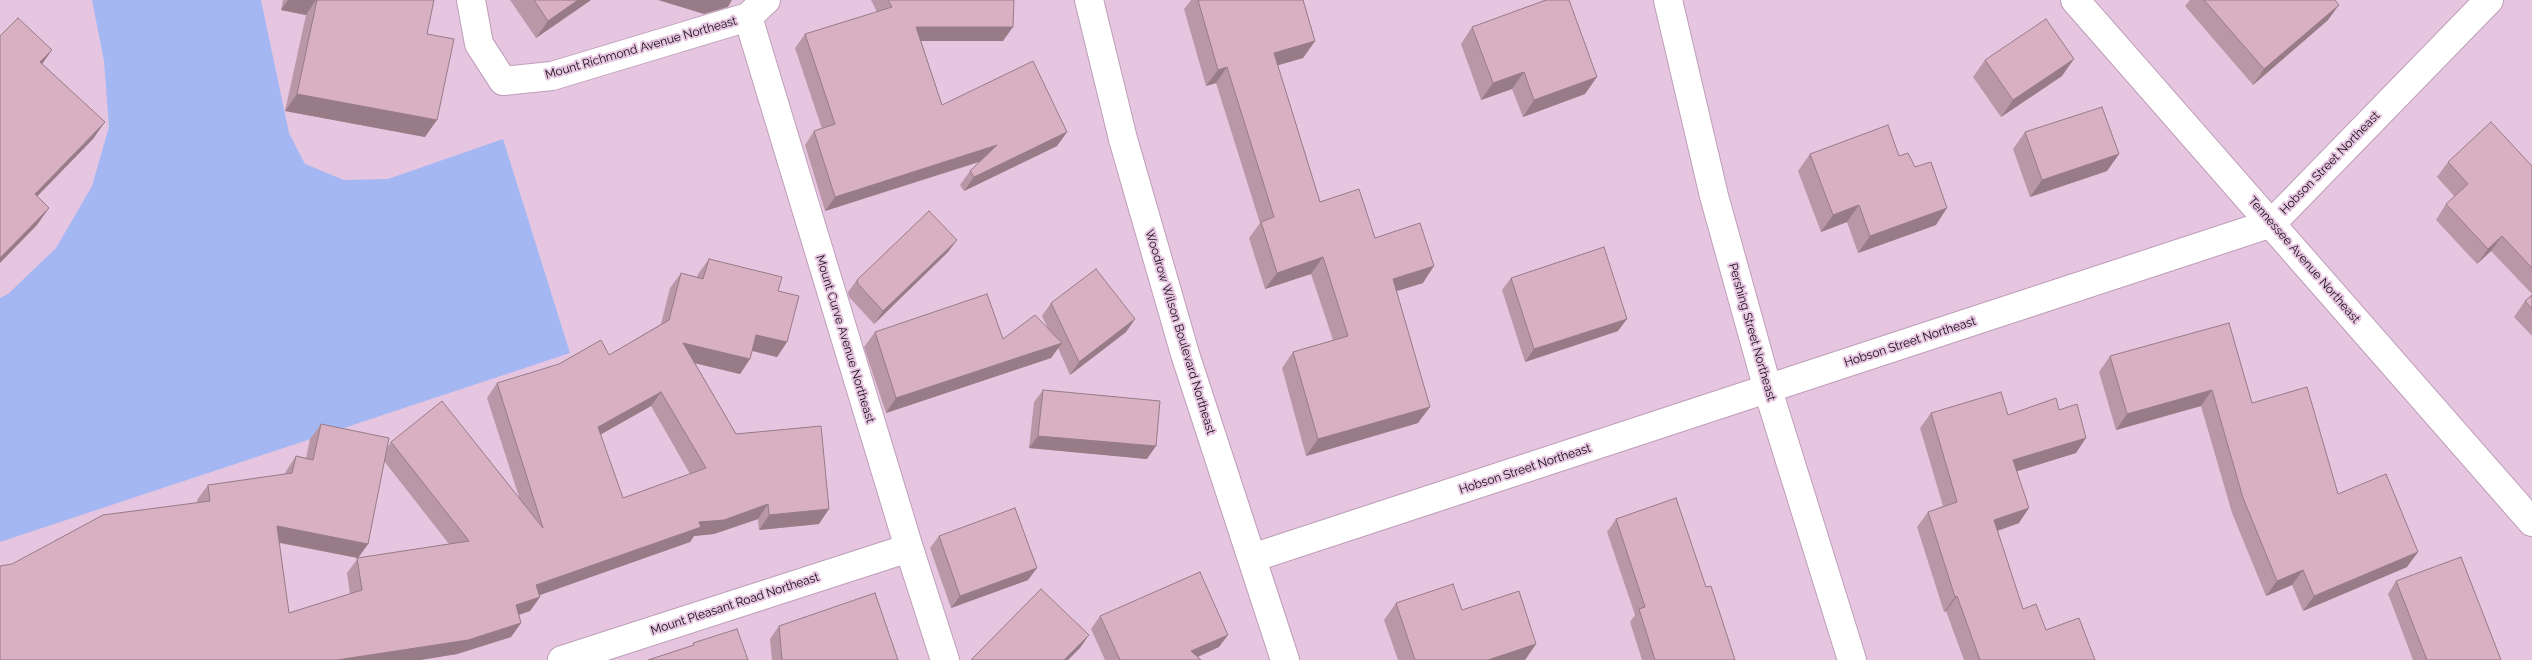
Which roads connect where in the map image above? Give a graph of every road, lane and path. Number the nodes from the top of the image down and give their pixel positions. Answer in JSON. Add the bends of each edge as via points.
{"nodes":[{"id":1,"x":471,"y":0,"type":"edge"},
{"id":2,"x":1089,"y":0,"type":"edge"},
{"id":3,"x":1668,"y":0,"type":"edge"},
{"id":4,"x":2075,"y":0,"type":"edge"},
{"id":5,"x":2489,"y":0,"type":"edge"},
{"id":6,"x":757,"y":9,"type":"edge"},
{"id":7,"x":2272,"y":222,"type":"junction"},
{"id":8,"x":1768,"y":390,"type":"junction"},
{"id":9,"x":2532,"y":522,"type":"edge"},
{"id":10,"x":909,"y":548,"type":"junction"},
{"id":11,"x":1252,"y":558,"type":"junction"},
{"id":12,"x":562,"y":660,"type":"edge"},
{"id":13,"x":945,"y":660,"type":"edge"},
{"id":14,"x":1285,"y":660,"type":"edge"},
{"id":15,"x":1852,"y":660,"type":"edge"}],
"edges":[{"from":1,"to":6,"type":"street","name":"Mount Richmond Avenue Northeast","via":[[479,44],[503,81],[552,76]]},
{"from":2,"to":11,"type":"street","name":"Woodrow Wilson Boulevard Northeast","via":[[1123,139],[1182,345]]},
{"from":3,"to":8,"type":"street","name":"Pershing Street Northeast","via":[[1714,196]]},
{"from":4,"to":7,"type":"street","name":"Tennessee Avenue Northeast"},
{"from":5,"to":7,"type":"street","name":"Hobson Street Northeast"},
{"from":6,"to":10,"type":"street","name":"Mount Curve Avenue Northeast"},
{"from":7,"to":8,"type":"street","name":"Hobson Street Northeast"},
{"from":7,"to":9,"type":"street","name":"Tennessee Avenue Northeast"},
{"from":8,"to":11,"type":"street","name":"Hobson Street Northeast"},
{"from":8,"to":15,"type":"street","name":"Pershing Street Northeast"},
{"from":10,"to":12,"type":"street","name":"Mount Pleasant Road Northeast"},
{"from":10,"to":13,"type":"street","name":"Mount Curve Avenue Northeast"},
{"from":11,"to":14,"type":"street","name":"Woodrow Wilson Boulevard Northeast"}]}
